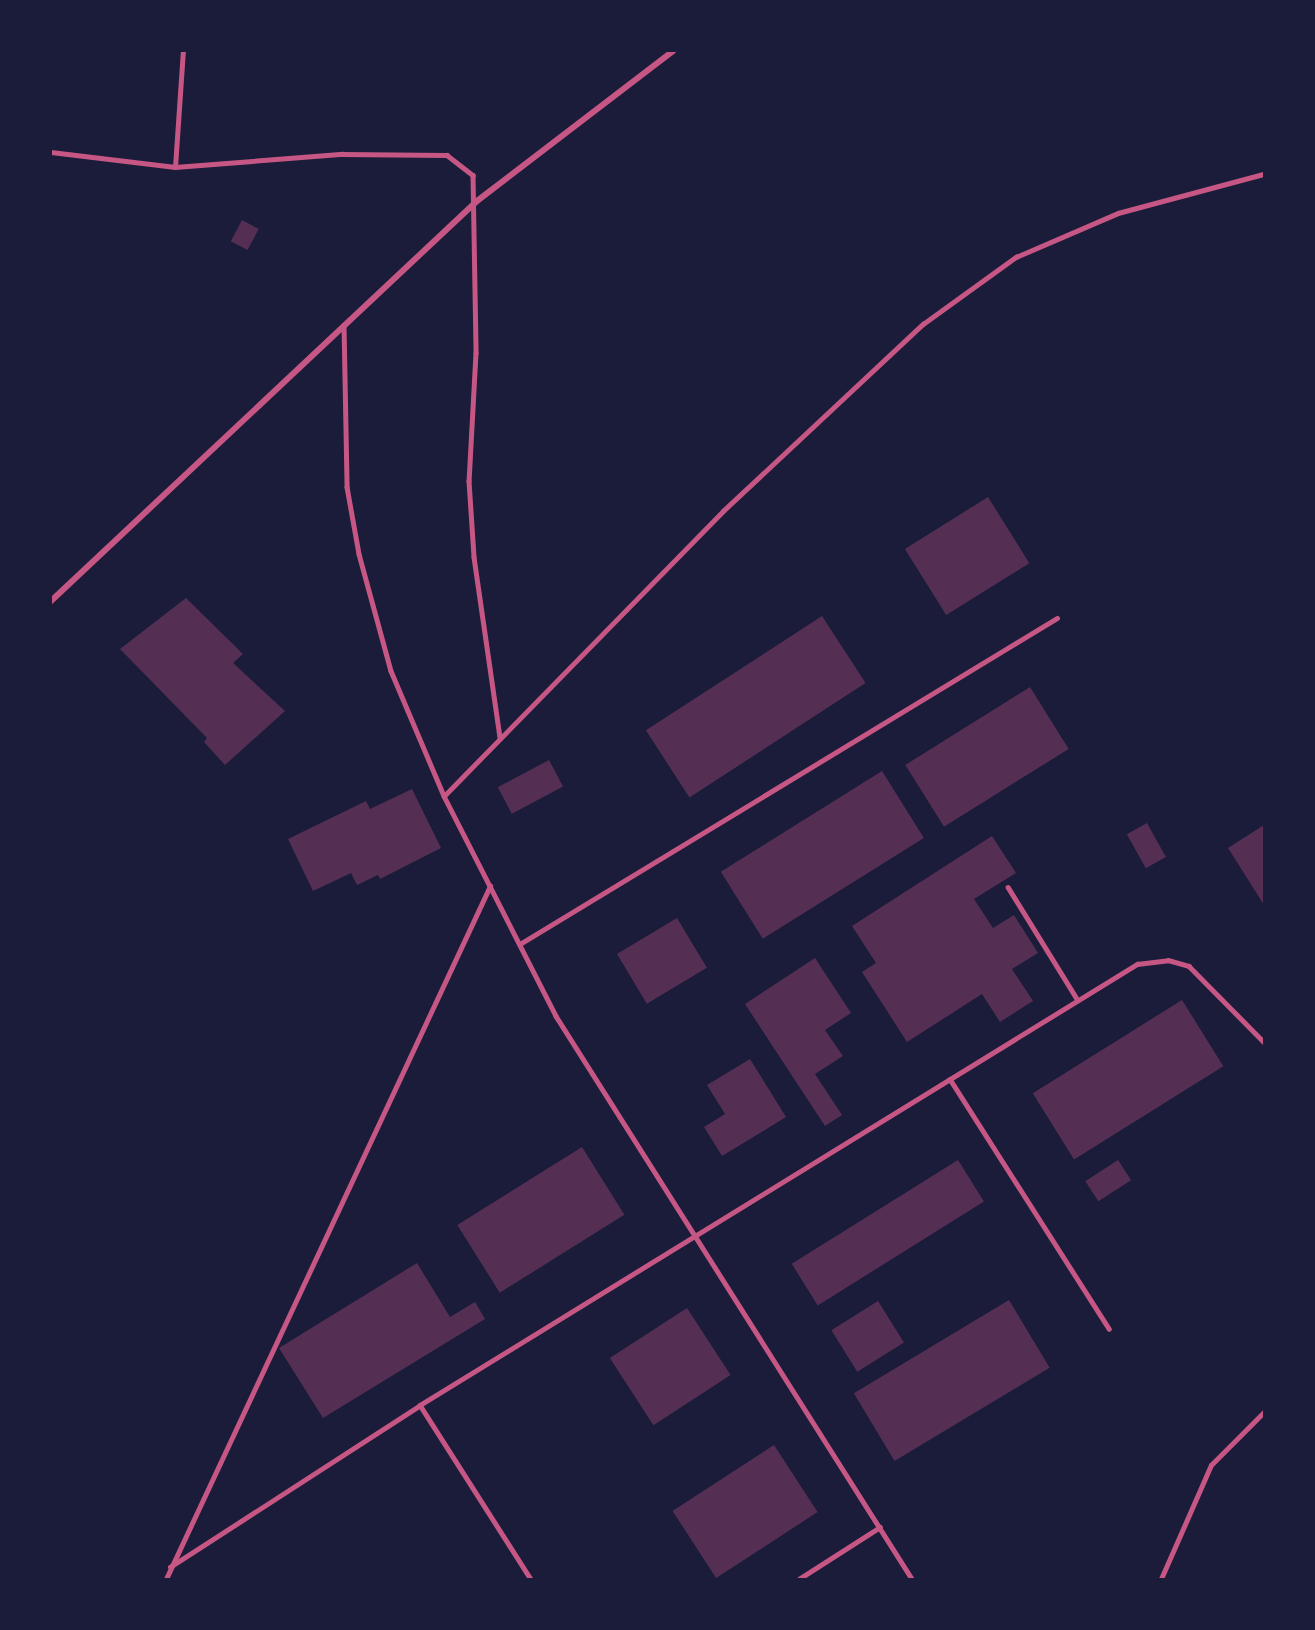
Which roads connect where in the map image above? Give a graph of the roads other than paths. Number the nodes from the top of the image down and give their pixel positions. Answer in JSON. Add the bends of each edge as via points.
{"nodes":[{"id":1,"x":183,"y":51,"type":"edge"},
{"id":2,"x":673,"y":51,"type":"edge"},
{"id":3,"x":51,"y":152,"type":"edge"},
{"id":4,"x":175,"y":167,"type":"junction"},
{"id":5,"x":1264,"y":174,"type":"edge"},
{"id":6,"x":477,"y":201,"type":"junction"},
{"id":7,"x":344,"y":322,"type":"junction"},
{"id":8,"x":51,"y":601,"type":"edge"},
{"id":9,"x":1057,"y":618,"type":"dead end"},
{"id":10,"x":500,"y":738,"type":"junction"},
{"id":11,"x":444,"y":796,"type":"junction"},
{"id":12,"x":490,"y":886,"type":"junction"},
{"id":13,"x":1008,"y":887,"type":"dead end"},
{"id":14,"x":520,"y":944,"type":"junction"},
{"id":15,"x":1076,"y":997,"type":"junction"},
{"id":16,"x":1264,"y":1042,"type":"edge"},
{"id":17,"x":950,"y":1079,"type":"junction"},
{"id":18,"x":697,"y":1238,"type":"junction"},
{"id":19,"x":1109,"y":1329,"type":"dead end"},
{"id":20,"x":420,"y":1405,"type":"junction"},
{"id":21,"x":1264,"y":1412,"type":"edge"},
{"id":22,"x":880,"y":1527,"type":"junction"},
{"id":23,"x":170,"y":1567,"type":"junction"},
{"id":24,"x":166,"y":1579,"type":"edge"},
{"id":25,"x":531,"y":1579,"type":"edge"},
{"id":26,"x":799,"y":1579,"type":"edge"},
{"id":27,"x":912,"y":1579,"type":"edge"},
{"id":28,"x":1161,"y":1579,"type":"edge"}],
"edges":[{"from":1,"to":4,"type":"lane"},
{"from":2,"to":6,"type":"street"},
{"from":3,"to":4,"type":"lane"},
{"from":4,"to":6,"type":"lane","via":[[352,154],[447,155],[473,176]]},
{"from":5,"to":10,"type":"lane","via":[[1118,213],[1016,257],[923,324],[723,511]]},
{"from":6,"to":7,"type":"street"},
{"from":6,"to":10,"type":"lane","via":[[470,481],[474,557]]},
{"from":7,"to":8,"type":"street"},
{"from":7,"to":11,"type":"lane","via":[[347,487],[359,554],[391,672]]},
{"from":9,"to":14,"type":"lane"},
{"from":10,"to":11,"type":"lane"},
{"from":11,"to":12,"type":"lane"},
{"from":12,"to":14,"type":"lane"},
{"from":12,"to":23,"type":"lane"},
{"from":13,"to":15,"type":"lane"},
{"from":14,"to":18,"type":"lane","via":[[556,1016]]},
{"from":15,"to":16,"type":"lane","via":[[1137,964],[1168,960],[1189,966]]},
{"from":15,"to":17,"type":"lane"},
{"from":17,"to":18,"type":"lane"},
{"from":17,"to":19,"type":"lane"},
{"from":18,"to":20,"type":"lane"},
{"from":18,"to":22,"type":"lane"},
{"from":20,"to":23,"type":"lane"},
{"from":20,"to":25,"type":"lane"},
{"from":21,"to":28,"type":"lane","via":[[1211,1465]]},
{"from":22,"to":26,"type":"lane"},
{"from":22,"to":27,"type":"lane"},
{"from":23,"to":24,"type":"lane"}]}
